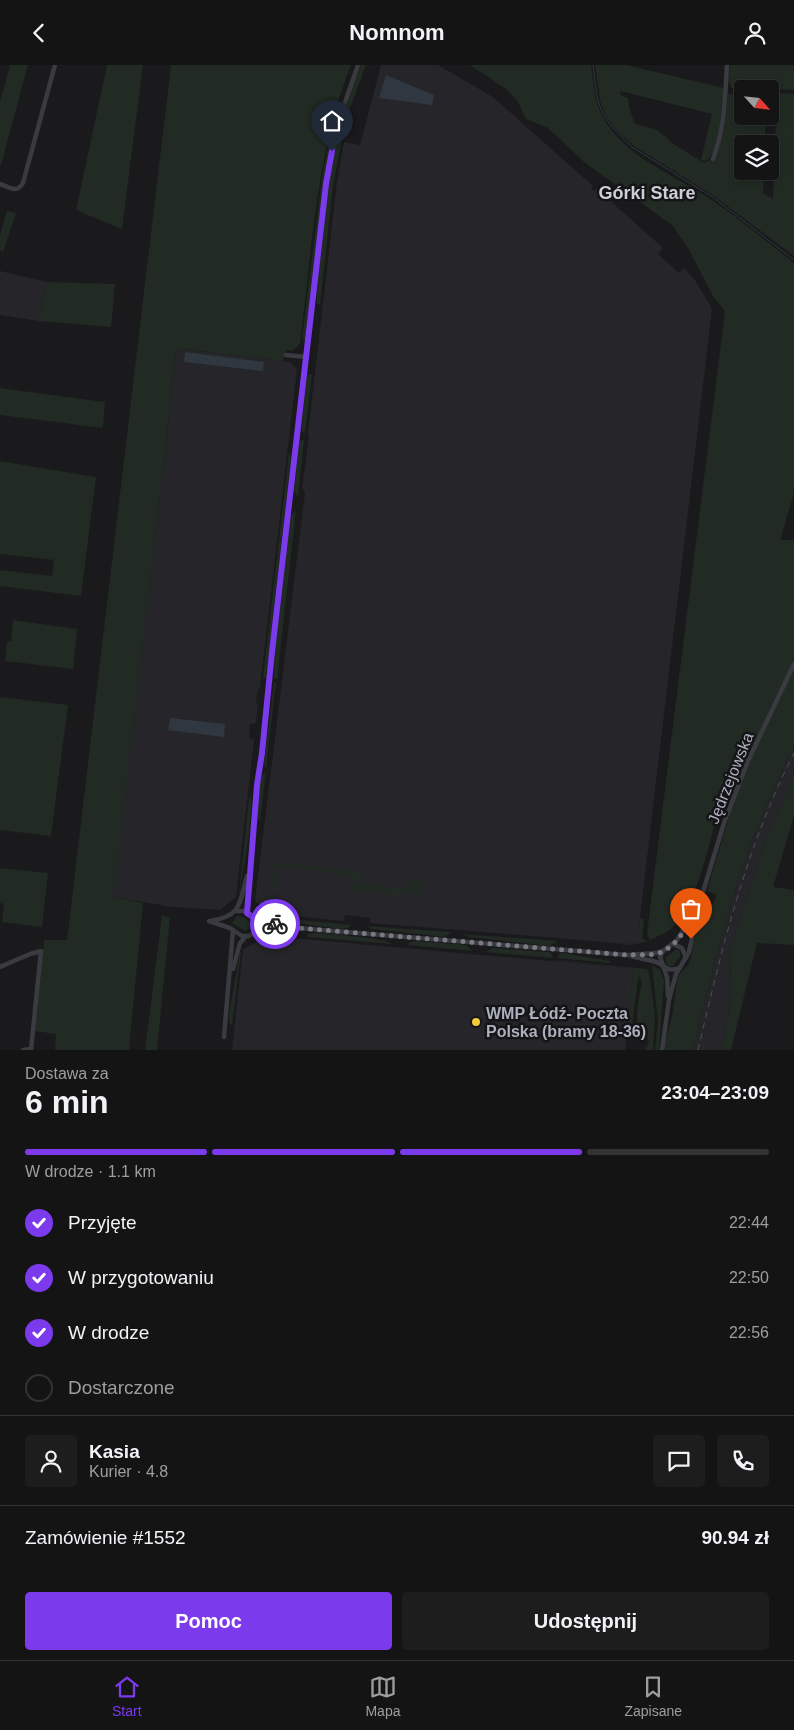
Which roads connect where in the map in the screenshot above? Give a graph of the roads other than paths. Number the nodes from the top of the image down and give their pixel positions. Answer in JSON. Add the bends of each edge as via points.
{"nodes":[{"id":1,"x":55,"y":65,"type":"edge"},
{"id":2,"x":358,"y":65,"type":"edge"},
{"id":3,"x":727,"y":65,"type":"edge"},
{"id":4,"x":712,"y":159,"type":"dead end"},
{"id":5,"x":0,"y":184,"type":"edge"},
{"id":6,"x":286,"y":355,"type":"dead end"},
{"id":7,"x":306,"y":357,"type":"junction"},
{"id":8,"x":794,"y":664,"type":"edge"},
{"id":9,"x":250,"y":866,"type":"junction"},
{"id":10,"x":699,"y":905,"type":"junction"},
{"id":11,"x":235,"y":911,"type":"junction"},
{"id":12,"x":247,"y":913,"type":"junction"},
{"id":13,"x":230,"y":916,"type":"junction"},
{"id":14,"x":253,"y":918,"type":"junction"},
{"id":15,"x":285,"y":927,"type":"junction"},
{"id":16,"x":232,"y":929,"type":"junction"},
{"id":17,"x":254,"y":932,"type":"junction"},
{"id":18,"x":246,"y":936,"type":"junction"},
{"id":19,"x":673,"y":944,"type":"junction"},
{"id":20,"x":663,"y":951,"type":"junction"},
{"id":21,"x":627,"y":955,"type":"junction"},
{"id":22,"x":686,"y":959,"type":"junction"},
{"id":23,"x":0,"y":967,"type":"edge"},
{"id":24,"x":663,"y":968,"type":"junction"},
{"id":25,"x":678,"y":968,"type":"junction"},
{"id":26,"x":230,"y":983,"type":"junction"},
{"id":27,"x":669,"y":1000,"type":"junction"},
{"id":28,"x":224,"y":1037,"type":"dead end"},
{"id":29,"x":31,"y":1049,"type":"edge"},
{"id":30,"x":23,"y":1050,"type":"edge"},
{"id":31,"x":662,"y":1050,"type":"edge"}],
"edges":[{"from":1,"to":5,"type":"street","via":[[23,183],[16,190]]},
{"from":2,"to":7,"type":"street","via":[[340,117],[330,162]]},
{"from":3,"to":4,"type":"street","via":[[724,121]]},
{"from":6,"to":7,"type":"street"},
{"from":7,"to":9,"type":"street"},
{"from":8,"to":10,"type":"street","name":"Jędrzejowska","via":[[733,795]]},
{"from":9,"to":11,"type":"street"},
{"from":9,"to":12,"type":"street"},
{"from":10,"to":19,"type":"street","name":"Jędrzejowska"},
{"from":10,"to":22,"type":"street","name":"Jędrzejowska"},
{"from":11,"to":12,"type":"street"},
{"from":11,"to":13,"type":"street"},
{"from":12,"to":14,"type":"street"},
{"from":13,"to":16,"type":"street"},
{"from":13,"to":16,"type":"street","via":[[208,921]]},
{"from":14,"to":15,"type":"street"},
{"from":14,"to":17,"type":"street"},
{"from":15,"to":17,"type":"street"},
{"from":15,"to":21,"type":"street"},
{"from":16,"to":18,"type":"street","via":[[238,935]]},
{"from":16,"to":26,"type":"street"},
{"from":17,"to":18,"type":"street"},
{"from":18,"to":26,"type":"street","via":[[240,943]]},
{"from":19,"to":20,"type":"street","name":"Jędrzejowska"},
{"from":19,"to":22,"type":"street","via":[[682,949]]},
{"from":20,"to":21,"type":"street"},
{"from":20,"to":24,"type":"street","name":"Jędrzejowska","via":[[660,957]]},
{"from":21,"to":24,"type":"street","via":[[658,963]]},
{"from":22,"to":25,"type":"street","name":"Jędrzejowska"},
{"from":23,"to":29,"type":"street","via":[[41,951]]},
{"from":24,"to":25,"type":"street"},
{"from":24,"to":27,"type":"street","name":"Jędrzejowska"},
{"from":25,"to":27,"type":"street","name":"Jędrzejowska"},
{"from":26,"to":28,"type":"street"},
{"from":27,"to":31,"type":"street","name":"Jędrzejowska"},
{"from":29,"to":30,"type":"street"}]}
